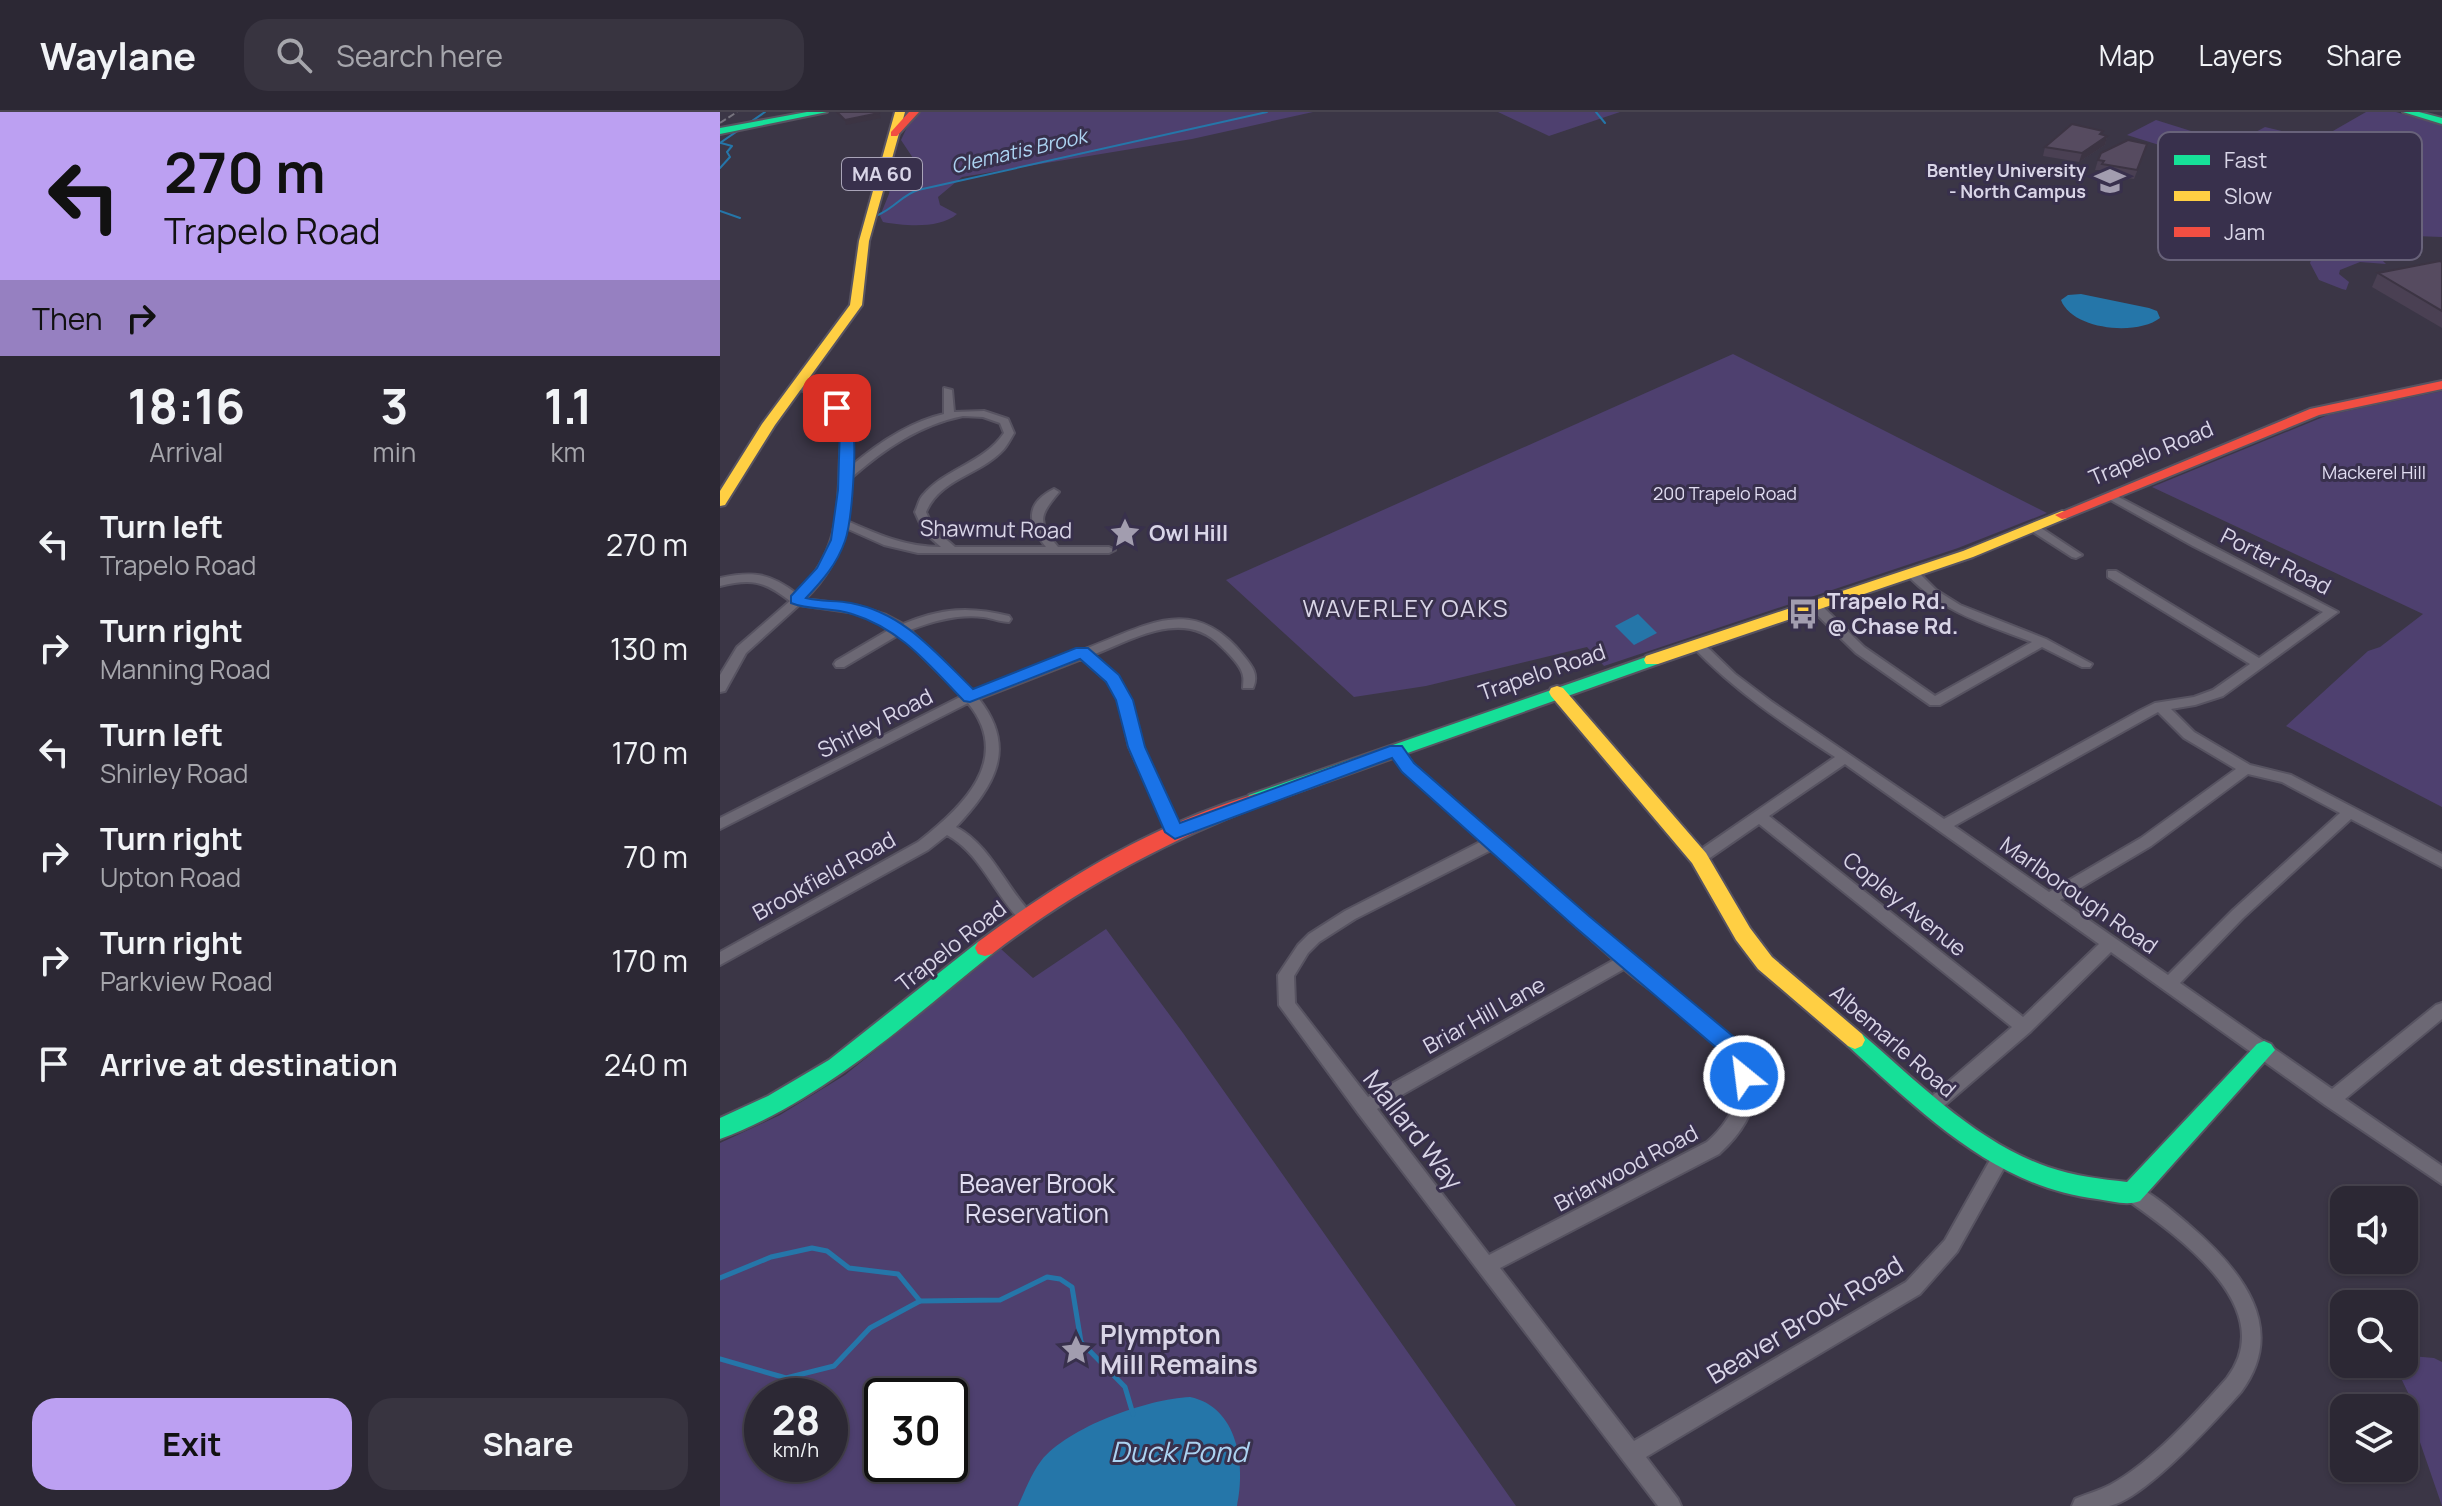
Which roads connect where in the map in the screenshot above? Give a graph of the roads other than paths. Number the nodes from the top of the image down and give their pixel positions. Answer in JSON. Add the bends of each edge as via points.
{"nodes":[{"id":1,"x":822,"y":112,"type":"edge"},
{"id":2,"x":900,"y":112,"type":"edge"},
{"id":3,"x":914,"y":112,"type":"edge"},
{"id":4,"x":2408,"y":112,"type":"edge"},
{"id":5,"x":2442,"y":121,"type":"edge"},
{"id":6,"x":730,"y":130,"type":"edge"},
{"id":7,"x":894,"y":134,"type":"junction"},
{"id":8,"x":2442,"y":385,"type":"edge"},
{"id":9,"x":798,"y":386,"type":"junction"},
{"id":10,"x":947,"y":390,"type":"dead end"},
{"id":11,"x":949,"y":416,"type":"junction"},
{"id":12,"x":846,"y":476,"type":"junction"},
{"id":13,"x":1054,"y":492,"type":"dead end"},
{"id":14,"x":2111,"y":496,"type":"junction"},
{"id":15,"x":720,"y":502,"type":"edge"},
{"id":16,"x":841,"y":522,"type":"junction"},
{"id":17,"x":2034,"y":528,"type":"junction"},
{"id":18,"x":1055,"y":550,"type":"junction"},
{"id":19,"x":1109,"y":550,"type":"dead end"},
{"id":20,"x":953,"y":551,"type":"junction"},
{"id":21,"x":2076,"y":555,"type":"dead end"},
{"id":22,"x":1912,"y":573,"type":"junction"},
{"id":23,"x":2112,"y":574,"type":"dead end"},
{"id":24,"x":720,"y":582,"type":"edge"},
{"id":25,"x":796,"y":599,"type":"junction"},
{"id":26,"x":1814,"y":605,"type":"junction"},
{"id":27,"x":1005,"y":619,"type":"dead end"},
{"id":28,"x":901,"y":629,"type":"junction"},
{"id":29,"x":2042,"y":642,"type":"junction"},
{"id":30,"x":1697,"y":644,"type":"junction"},
{"id":31,"x":1082,"y":652,"type":"junction"},
{"id":32,"x":2258,"y":663,"type":"junction"},
{"id":33,"x":840,"y":664,"type":"dead end"},
{"id":34,"x":2086,"y":664,"type":"dead end"},
{"id":35,"x":1248,"y":685,"type":"dead end"},
{"id":36,"x":720,"y":688,"type":"edge"},
{"id":37,"x":1557,"y":692,"type":"junction"},
{"id":38,"x":970,"y":697,"type":"junction"},
{"id":39,"x":2160,"y":706,"type":"junction"},
{"id":40,"x":1396,"y":750,"type":"junction"},
{"id":41,"x":1845,"y":757,"type":"junction"},
{"id":42,"x":2246,"y":769,"type":"junction"},
{"id":43,"x":2351,"y":811,"type":"junction"},
{"id":44,"x":1759,"y":816,"type":"junction"},
{"id":45,"x":720,"y":824,"type":"edge"},
{"id":46,"x":1943,"y":826,"type":"junction"},
{"id":47,"x":946,"y":828,"type":"junction"},
{"id":48,"x":1175,"y":832,"type":"junction"},
{"id":49,"x":1493,"y":842,"type":"junction"},
{"id":50,"x":1699,"y":858,"type":"junction"},
{"id":51,"x":2442,"y":861,"type":"edge"},
{"id":52,"x":2049,"y":899,"type":"junction"},
{"id":53,"x":1026,"y":917,"type":"junction"},
{"id":54,"x":2110,"y":943,"type":"junction"},
{"id":55,"x":720,"y":959,"type":"edge"},
{"id":56,"x":1626,"y":961,"type":"junction"},
{"id":57,"x":2168,"y":985,"type":"junction"},
{"id":58,"x":2442,"y":1010,"type":"edge"},
{"id":59,"x":2024,"y":1027,"type":"junction"},
{"id":60,"x":2264,"y":1050,"type":"junction"},
{"id":61,"x":2331,"y":1100,"type":"junction"},
{"id":62,"x":1932,"y":1106,"type":"junction"},
{"id":63,"x":1364,"y":1108,"type":"junction"},
{"id":64,"x":720,"y":1129,"type":"edge"},
{"id":65,"x":2000,"y":1159,"type":"junction"},
{"id":66,"x":2442,"y":1176,"type":"edge"},
{"id":67,"x":2132,"y":1193,"type":"junction"},
{"id":68,"x":1486,"y":1266,"type":"junction"},
{"id":69,"x":1632,"y":1454,"type":"junction"},
{"id":70,"x":1671,"y":1506,"type":"edge"},
{"id":71,"x":2082,"y":1506,"type":"edge"}],
"edges":[{"from":1,"to":6,"type":"main road"},
{"from":2,"to":7,"type":"main road","number":"MA 60"},
{"from":3,"to":7,"type":"main road"},
{"from":4,"to":5,"type":"main road"},
{"from":7,"to":9,"type":"main road","number":"MA 60","via":[[860,256],[858,301]]},
{"from":8,"to":14,"type":"main road","name":"Trapelo Road","via":[[2315,412]]},
{"from":9,"to":12,"type":"street","via":[[830,401],[844,416]]},
{"from":9,"to":15,"type":"main road","number":"MA 60"},
{"from":10,"to":11,"type":"street"},
{"from":11,"to":12,"type":"street","via":[[891,440]]},
{"from":11,"to":20,"type":"street","via":[[992,416],[1009,429],[1000,448],[943,483],[924,505],[927,531]]},
{"from":12,"to":16,"type":"street"},
{"from":13,"to":18,"type":"street","via":[[1035,518]]},
{"from":14,"to":17,"type":"main road","name":"Trapelo Road"},
{"from":14,"to":32,"type":"street","name":"Porter Road","via":[[2332,612]]},
{"from":16,"to":20,"type":"street","name":"Shawmut Road","via":[[903,548]]},
{"from":16,"to":25,"type":"street","via":[[824,570]]},
{"from":17,"to":21,"type":"street"},
{"from":17,"to":22,"type":"main road","name":"Trapelo Road"},
{"from":18,"to":19,"type":"street","name":"Shawmut Road"},
{"from":18,"to":20,"type":"street","name":"Shawmut Road"},
{"from":22,"to":26,"type":"main road","name":"Trapelo Road"},
{"from":22,"to":29,"type":"street","via":[[1956,608]]},
{"from":23,"to":32,"type":"street"},
{"from":24,"to":25,"type":"street","name":"Brookfield Road","via":[[765,579]]},
{"from":25,"to":28,"type":"street","name":"Brookfield Road","via":[[864,611]]},
{"from":25,"to":36,"type":"street","via":[[735,655]]},
{"from":26,"to":29,"type":"street","via":[[1860,650],[1935,702]]},
{"from":26,"to":30,"type":"main road","name":"Trapelo Road"},
{"from":27,"to":28,"type":"street","via":[[967,613]]},
{"from":28,"to":33,"type":"street"},
{"from":28,"to":38,"type":"street","name":"Brookfield Road"},
{"from":29,"to":34,"type":"street"},
{"from":30,"to":37,"type":"main road","name":"Trapelo Road"},
{"from":30,"to":41,"type":"street","name":"Marlborough Road","via":[[1738,685]]},
{"from":31,"to":35,"type":"street","name":"Shirley Road","via":[[1163,624],[1192,622],[1219,636],[1248,670]]},
{"from":31,"to":38,"type":"street","name":"Shirley Road"},
{"from":31,"to":48,"type":"street","via":[[1113,679],[1125,700],[1136,747]]},
{"from":32,"to":39,"type":"street","name":"Porter Road","via":[[2218,693]]},
{"from":37,"to":40,"type":"main road","name":"Trapelo Road"},
{"from":37,"to":50,"type":"main road","name":"Albemarle Road"},
{"from":38,"to":45,"type":"street","name":"Shirley Road"},
{"from":38,"to":47,"type":"street","name":"Brookfield Road","via":[[994,733],[993,760],[980,789]]},
{"from":39,"to":42,"type":"street","via":[[2189,735]]},
{"from":39,"to":46,"type":"street","name":"Porter Road"},
{"from":40,"to":48,"type":"main road","name":"Trapelo Road"},
{"from":40,"to":49,"type":"street","name":"Briarwood Road","via":[[1408,767]]},
{"from":41,"to":44,"type":"street"},
{"from":41,"to":46,"type":"street","name":"Marlborough Road"},
{"from":42,"to":43,"type":"street","via":[[2286,778]]},
{"from":42,"to":52,"type":"street","via":[[2169,827]]},
{"from":43,"to":51,"type":"street"},
{"from":43,"to":57,"type":"street"},
{"from":44,"to":50,"type":"street"},
{"from":44,"to":59,"type":"street","name":"Copley Avenue"},
{"from":46,"to":52,"type":"street","name":"Marlborough Road"},
{"from":47,"to":53,"type":"street","via":[[969,844]]},
{"from":47,"to":55,"type":"street","name":"Brookfield Road","via":[[923,846]]},
{"from":48,"to":53,"type":"main road","name":"Trapelo Road","via":[[1098,870]]},
{"from":49,"to":56,"type":"street","name":"Briarwood Road"},
{"from":49,"to":63,"type":"street","name":"Mallard Way","via":[[1328,928],[1303,949],[1286,975],[1291,1013]]},
{"from":50,"to":62,"type":"main road","name":"Albemarle Road","via":[[1765,963]]},
{"from":52,"to":54,"type":"street","name":"Marlborough Road"},
{"from":53,"to":64,"type":"main road","name":"Trapelo Road","via":[[837,1066]]},
{"from":54,"to":57,"type":"street","name":"Marlborough Road"},
{"from":54,"to":59,"type":"street"},
{"from":56,"to":63,"type":"street","name":"Briar Hill Lane"},
{"from":56,"to":68,"type":"street","name":"Briarwood Road","via":[[1735,1054],[1746,1088],[1741,1115],[1713,1148]]},
{"from":57,"to":60,"type":"street","name":"Marlborough Road"},
{"from":58,"to":61,"type":"street"},
{"from":59,"to":62,"type":"street"},
{"from":60,"to":61,"type":"street","name":"Marlborough Road"},
{"from":60,"to":67,"type":"main road"},
{"from":61,"to":66,"type":"street","name":"Marlborough Road"},
{"from":62,"to":65,"type":"main road","name":"Albemarle Road"},
{"from":63,"to":68,"type":"street","name":"Mallard Way"},
{"from":65,"to":67,"type":"main road","name":"Albemarle Road","via":[[2093,1190]]},
{"from":65,"to":69,"type":"street","name":"Beaver Brook Road","via":[[1951,1246],[1913,1288]]},
{"from":67,"to":71,"type":"street","via":[[2191,1238],[2228,1276],[2249,1319],[2250,1349],[2242,1373],[2157,1466],[2122,1490]]},
{"from":68,"to":69,"type":"street","name":"Mallard Way"},
{"from":69,"to":70,"type":"street","name":"Mallard Way"}]}
